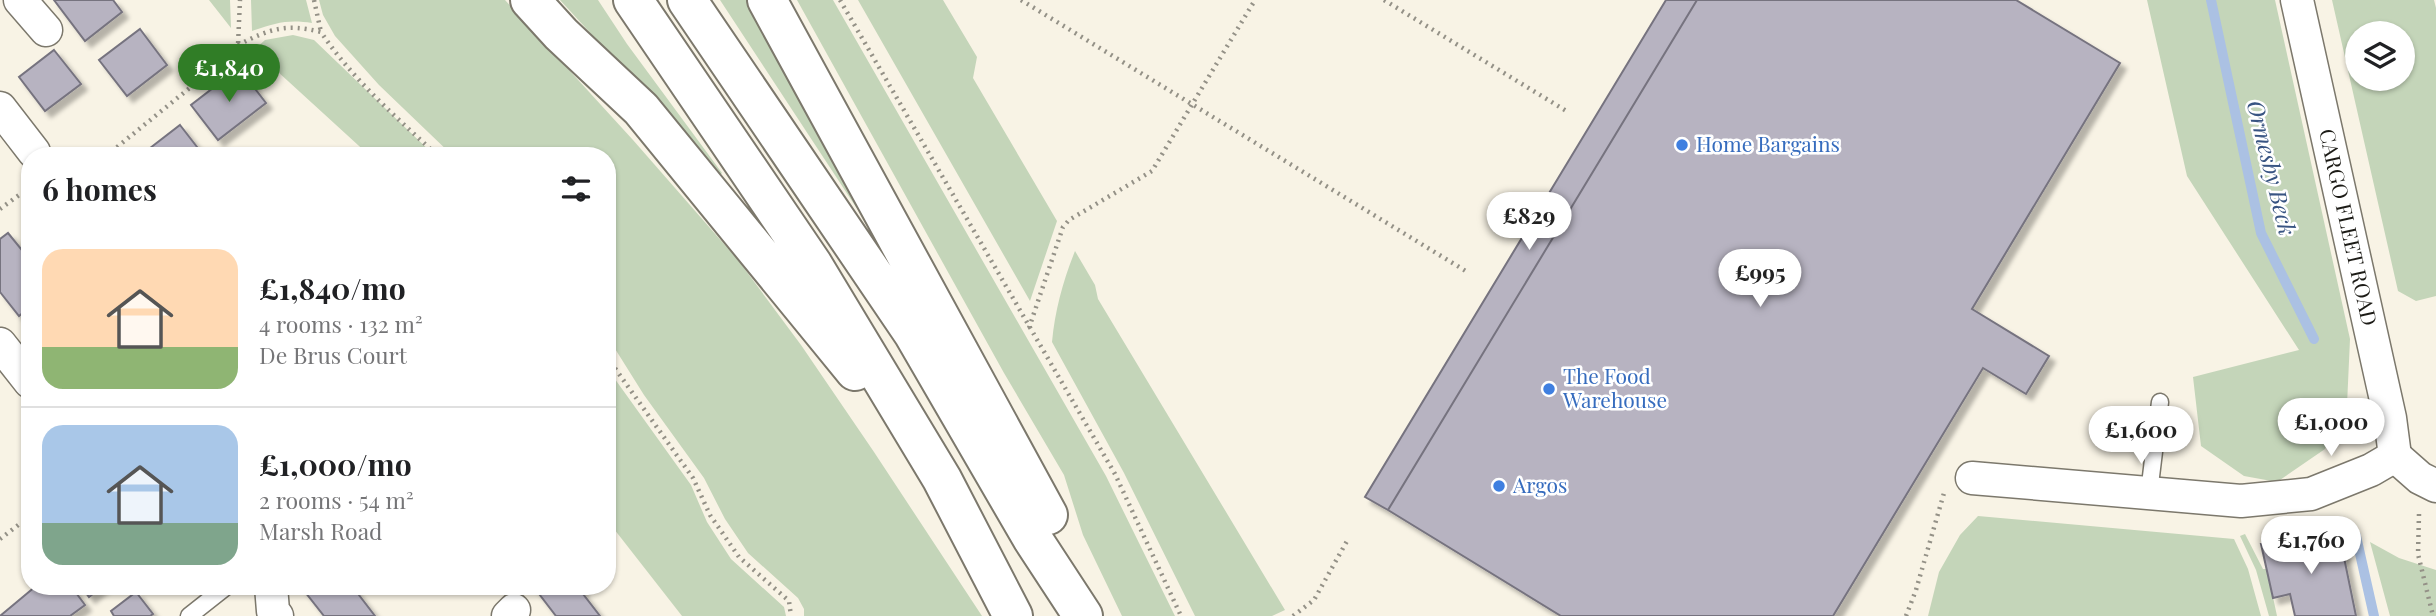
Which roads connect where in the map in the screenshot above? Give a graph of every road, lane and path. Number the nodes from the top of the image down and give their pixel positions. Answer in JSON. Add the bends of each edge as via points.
{"nodes":[{"id":1,"x":21,"y":0,"type":"edge"},
{"id":2,"x":240,"y":0,"type":"edge"},
{"id":3,"x":314,"y":0,"type":"edge"},
{"id":4,"x":530,"y":0,"type":"edge"},
{"id":5,"x":633,"y":0,"type":"edge"},
{"id":6,"x":687,"y":0,"type":"edge"},
{"id":7,"x":767,"y":0,"type":"edge"},
{"id":8,"x":840,"y":0,"type":"edge"},
{"id":9,"x":1021,"y":0,"type":"edge"},
{"id":10,"x":1255,"y":0,"type":"edge"},
{"id":11,"x":1384,"y":0,"type":"edge"},
{"id":12,"x":2297,"y":0,"type":"edge"},
{"id":13,"x":0,"y":18,"type":"edge"},
{"id":14,"x":46,"y":30,"type":"dead end"},
{"id":15,"x":321,"y":32,"type":"junction"},
{"id":16,"x":238,"y":45,"type":"junction"},
{"id":17,"x":1192,"y":104,"type":"junction"},
{"id":18,"x":0,"y":108,"type":"edge"},
{"id":19,"x":1568,"y":112,"type":"dead end"},
{"id":20,"x":30,"y":147,"type":"edge"},
{"id":21,"x":117,"y":147,"type":"edge"},
{"id":22,"x":429,"y":147,"type":"edge"},
{"id":23,"x":21,"y":194,"type":"edge"},
{"id":24,"x":0,"y":209,"type":"edge"},
{"id":25,"x":1469,"y":273,"type":"dead end"},
{"id":26,"x":1029,"y":328,"type":"junction"},
{"id":27,"x":0,"y":344,"type":"edge"},
{"id":28,"x":616,"y":370,"type":"edge"},
{"id":29,"x":21,"y":371,"type":"edge"},
{"id":30,"x":2160,"y":402,"type":"dead end"},
{"id":31,"x":2383,"y":463,"type":"junction"},
{"id":32,"x":943,"y":478,"type":"junction"},
{"id":33,"x":1972,"y":478,"type":"joint"},
{"id":34,"x":2428,"y":482,"type":"edge"},
{"id":35,"x":2149,"y":493,"type":"junction"},
{"id":36,"x":21,"y":523,"type":"edge"},
{"id":37,"x":0,"y":539,"type":"edge"},
{"id":38,"x":1347,"y":541,"type":"dead end"},
{"id":39,"x":216,"y":595,"type":"edge"},
{"id":40,"x":272,"y":595,"type":"edge"},
{"id":41,"x":188,"y":616,"type":"edge"},
{"id":42,"x":278,"y":616,"type":"edge"},
{"id":43,"x":791,"y":616,"type":"edge"},
{"id":44,"x":1013,"y":616,"type":"edge"},
{"id":45,"x":1083,"y":616,"type":"edge"},
{"id":46,"x":1181,"y":616,"type":"edge"},
{"id":47,"x":1293,"y":616,"type":"edge"},
{"id":48,"x":1906,"y":616,"type":"edge"},
{"id":49,"x":2433,"y":616,"type":"edge"}],
"edges":[{"from":1,"to":13,"type":"street"},
{"from":1,"to":14,"type":"street"},
{"from":2,"to":16,"type":"path"},
{"from":3,"to":15,"type":"path"},
{"from":4,"to":32,"type":"highway","via":[[641,109]]},
{"from":5,"to":32,"type":"highway","via":[[813,265]]},
{"from":6,"to":45,"type":"highway","via":[[913,332],[1032,538]]},
{"from":7,"to":45,"type":"highway","via":[[1048,513]]},
{"from":8,"to":26,"type":"path"},
{"from":9,"to":17,"type":"path"},
{"from":10,"to":17,"type":"path"},
{"from":11,"to":19,"type":"path"},
{"from":12,"to":31,"type":"street","name":"CARGO FLEET ROAD","via":[[2390,418]]},
{"from":15,"to":16,"type":"path","via":[[271,29]]},
{"from":15,"to":22,"type":"path","via":[[377,97]]},
{"from":16,"to":21,"type":"path"},
{"from":17,"to":25,"type":"path"},
{"from":17,"to":26,"type":"path","via":[[1152,171],[1063,227]]},
{"from":18,"to":20,"type":"street"},
{"from":23,"to":24,"type":"path"},
{"from":26,"to":46,"type":"path","via":[[1115,474]]},
{"from":27,"to":29,"type":"street"},
{"from":28,"to":43,"type":"path","via":[[693,478],[710,515],[739,557],[789,601]]},
{"from":30,"to":35,"type":"lane"},
{"from":31,"to":34,"type":"street"},
{"from":31,"to":35,"type":"street","via":[[2311,494],[2241,501]]},
{"from":32,"to":44,"type":"highway"},
{"from":33,"to":35,"type":"street"},
{"from":33,"to":48,"type":"path","via":[[1957,477],[1942,496]]},
{"from":34,"to":49,"type":"path","via":[[2418,554]]},
{"from":36,"to":37,"type":"path"},
{"from":38,"to":47,"type":"path","via":[[1314,600]]},
{"from":39,"to":41,"type":"lane"},
{"from":40,"to":42,"type":"street"}]}
